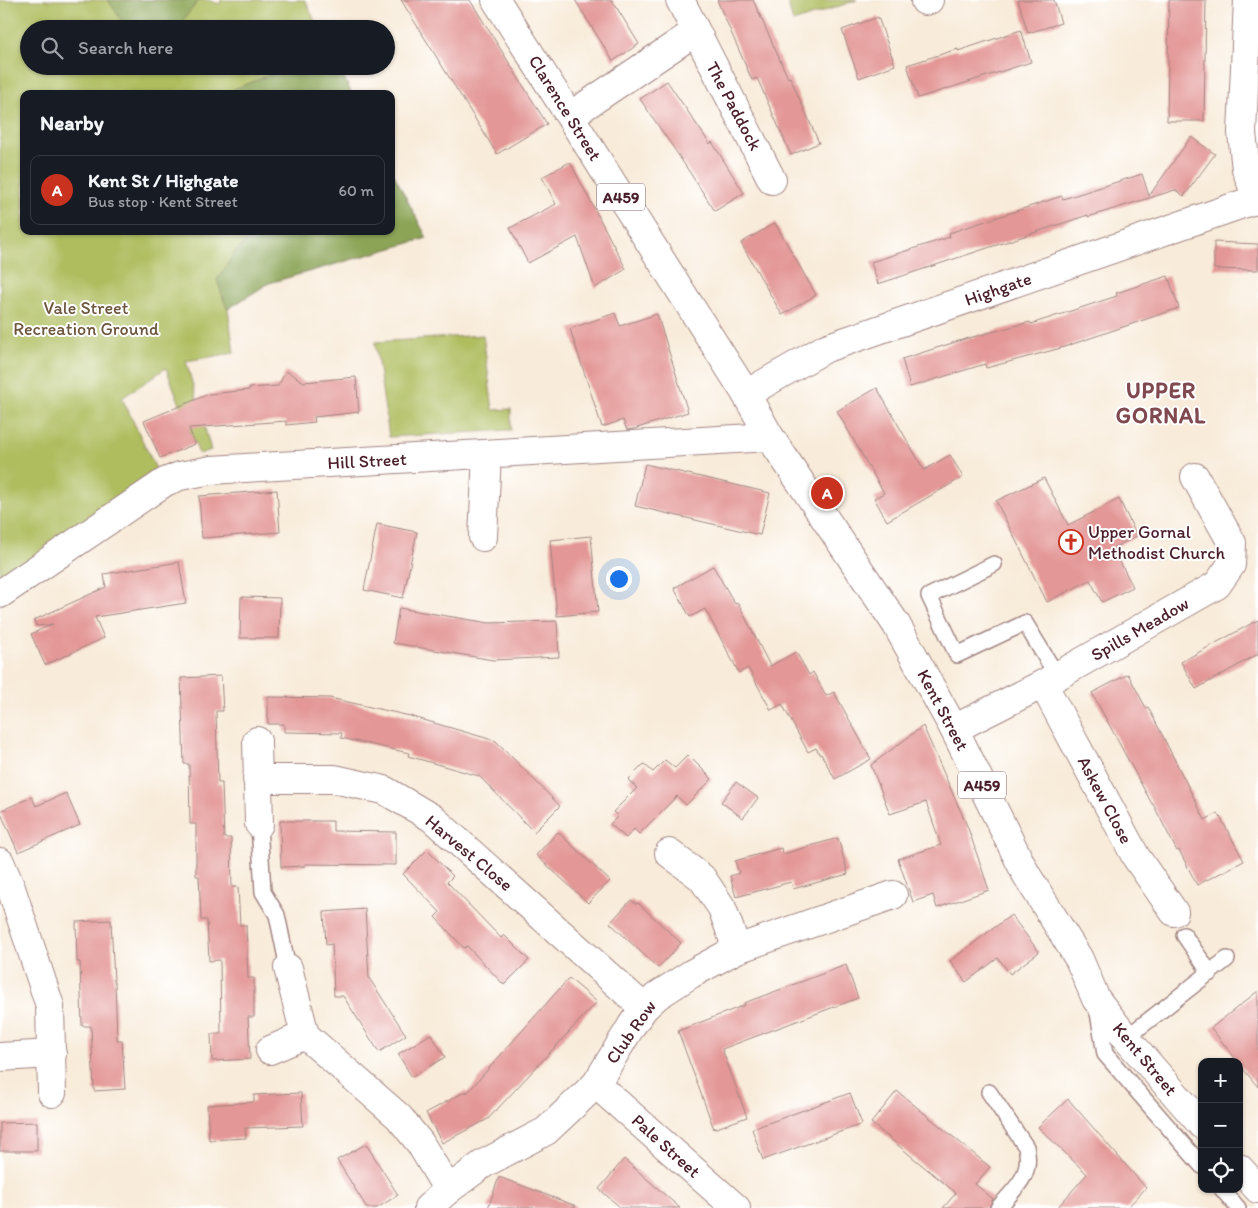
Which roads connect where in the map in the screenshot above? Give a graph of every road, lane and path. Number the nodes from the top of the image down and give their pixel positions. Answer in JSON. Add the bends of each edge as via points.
{"nodes":[{"id":1,"x":496,"y":0,"type":"edge"},
{"id":2,"x":680,"y":0,"type":"edge"},
{"id":3,"x":1248,"y":0,"type":"edge"},
{"id":4,"x":695,"y":32,"type":"junction"},
{"id":5,"x":570,"y":116,"type":"junction"},
{"id":6,"x":1252,"y":163,"type":"edge"},
{"id":7,"x":772,"y":180,"type":"dead end"},
{"id":8,"x":1257,"y":200,"type":"edge"},
{"id":9,"x":746,"y":394,"type":"junction"},
{"id":10,"x":770,"y":437,"type":"junction"},
{"id":11,"x":488,"y":454,"type":"junction"},
{"id":12,"x":1195,"y":477,"type":"dead end"},
{"id":13,"x":483,"y":537,"type":"dead end"},
{"id":14,"x":994,"y":564,"type":"dead end"},
{"id":15,"x":0,"y":594,"type":"edge"},
{"id":16,"x":1050,"y":680,"type":"junction"},
{"id":17,"x":954,"y":729,"type":"junction"},
{"id":18,"x":257,"y":740,"type":"dead end"},
{"id":19,"x":257,"y":779,"type":"junction"},
{"id":20,"x":259,"y":824,"type":"joint"},
{"id":21,"x":669,"y":853,"type":"dead end"},
{"id":22,"x":0,"y":862,"type":"edge"},
{"id":23,"x":893,"y":895,"type":"dead end"},
{"id":24,"x":1179,"y":924,"type":"joint"},
{"id":25,"x":737,"y":949,"type":"junction"},
{"id":26,"x":1227,"y":959,"type":"dead end"},
{"id":27,"x":288,"y":968,"type":"joint"},
{"id":28,"x":1210,"y":973,"type":"junction"},
{"id":29,"x":1096,"y":999,"type":"junction"},
{"id":30,"x":644,"y":1008,"type":"junction"},
{"id":31,"x":305,"y":1035,"type":"junction"},
{"id":32,"x":1126,"y":1038,"type":"junction"},
{"id":33,"x":270,"y":1050,"type":"dead end"},
{"id":34,"x":52,"y":1054,"type":"junction"},
{"id":35,"x":0,"y":1057,"type":"edge"},
{"id":36,"x":596,"y":1084,"type":"junction"},
{"id":37,"x":990,"y":1092,"type":"dead end"},
{"id":38,"x":52,"y":1093,"type":"dead end"},
{"id":39,"x":1198,"y":1120,"type":"edge"},
{"id":40,"x":1198,"y":1161,"type":"edge"},
{"id":41,"x":1243,"y":1172,"type":"edge"},
{"id":42,"x":1258,"y":1189,"type":"edge"},
{"id":43,"x":448,"y":1190,"type":"junction"},
{"id":44,"x":1225,"y":1193,"type":"edge"},
{"id":45,"x":428,"y":1208,"type":"edge"},
{"id":46,"x":736,"y":1208,"type":"edge"},
{"id":47,"x":998,"y":1208,"type":"edge"},
{"id":48,"x":1238,"y":1208,"type":"edge"}],
"edges":[{"from":1,"to":5,"type":"street","name":"Clarence Street","number":"A459"},
{"from":2,"to":4,"type":"street","name":"The Paddock"},
{"from":3,"to":6,"type":"street","via":[[1242,133]]},
{"from":4,"to":5,"type":"street"},
{"from":4,"to":7,"type":"street","name":"The Paddock"},
{"from":5,"to":9,"type":"street","name":"Clarence Street","number":"A459"},
{"from":6,"to":8,"type":"street"},
{"from":8,"to":9,"type":"street","name":"Highgate","via":[[826,348]]},
{"from":9,"to":10,"type":"street","name":"Kent Street","number":"A459"},
{"from":10,"to":11,"type":"street","name":"Hill Street"},
{"from":10,"to":17,"type":"street","name":"Kent Street","number":"A459","via":[[896,624]]},
{"from":11,"to":13,"type":"street"},
{"from":11,"to":15,"type":"street","name":"Hill Street","via":[[212,470],[180,476],[165,482]]},
{"from":12,"to":16,"type":"street","name":"Spills Meadow","via":[[1232,543],[1231,565],[1222,579],[1217,585]]},
{"from":14,"to":16,"type":"lane","via":[[929,596],[957,655],[1025,623]]},
{"from":16,"to":17,"type":"street","name":"Spills Meadow"},
{"from":16,"to":24,"type":"street","name":"Askew Close","via":[[1136,857]]},
{"from":17,"to":29,"type":"street","name":"Kent Street","number":"A459","via":[[1026,874],[1079,959]]},
{"from":18,"to":19,"type":"street"},
{"from":19,"to":20,"type":"street"},
{"from":19,"to":30,"type":"street","name":"Harvest Close","via":[[334,779],[392,794],[439,824]]},
{"from":20,"to":27,"type":"lane","via":[[264,892],[277,915]]},
{"from":21,"to":25,"type":"street","via":[[702,878],[722,908]]},
{"from":22,"to":34,"type":"street","via":[[50,1006]]},
{"from":23,"to":25,"type":"street","name":"Club Row"},
{"from":24,"to":28,"type":"lane"},
{"from":25,"to":30,"type":"street","name":"Club Row","via":[[691,974]]},
{"from":26,"to":28,"type":"lane"},
{"from":27,"to":31,"type":"street"},
{"from":28,"to":32,"type":"lane"},
{"from":29,"to":32,"type":"street","name":"Kent Street","number":"A459"},
{"from":29,"to":40,"type":"lane","via":[[1105,1054]]},
{"from":30,"to":36,"type":"street","name":"Club Row"},
{"from":31,"to":33,"type":"street"},
{"from":31,"to":43,"type":"street","via":[[399,1117],[420,1143]]},
{"from":32,"to":39,"type":"street","name":"Kent Street","number":"A459"},
{"from":34,"to":35,"type":"street"},
{"from":34,"to":38,"type":"street"},
{"from":36,"to":43,"type":"street","name":"Club Row","via":[[546,1131],[484,1164]]},
{"from":36,"to":46,"type":"street","name":"Pale Street"},
{"from":37,"to":47,"type":"lane","via":[[1026,1147],[1029,1165],[1024,1177]]},
{"from":41,"to":42,"type":"street"},
{"from":43,"to":45,"type":"street","name":"Club Row"},
{"from":44,"to":48,"type":"lane"}]}
